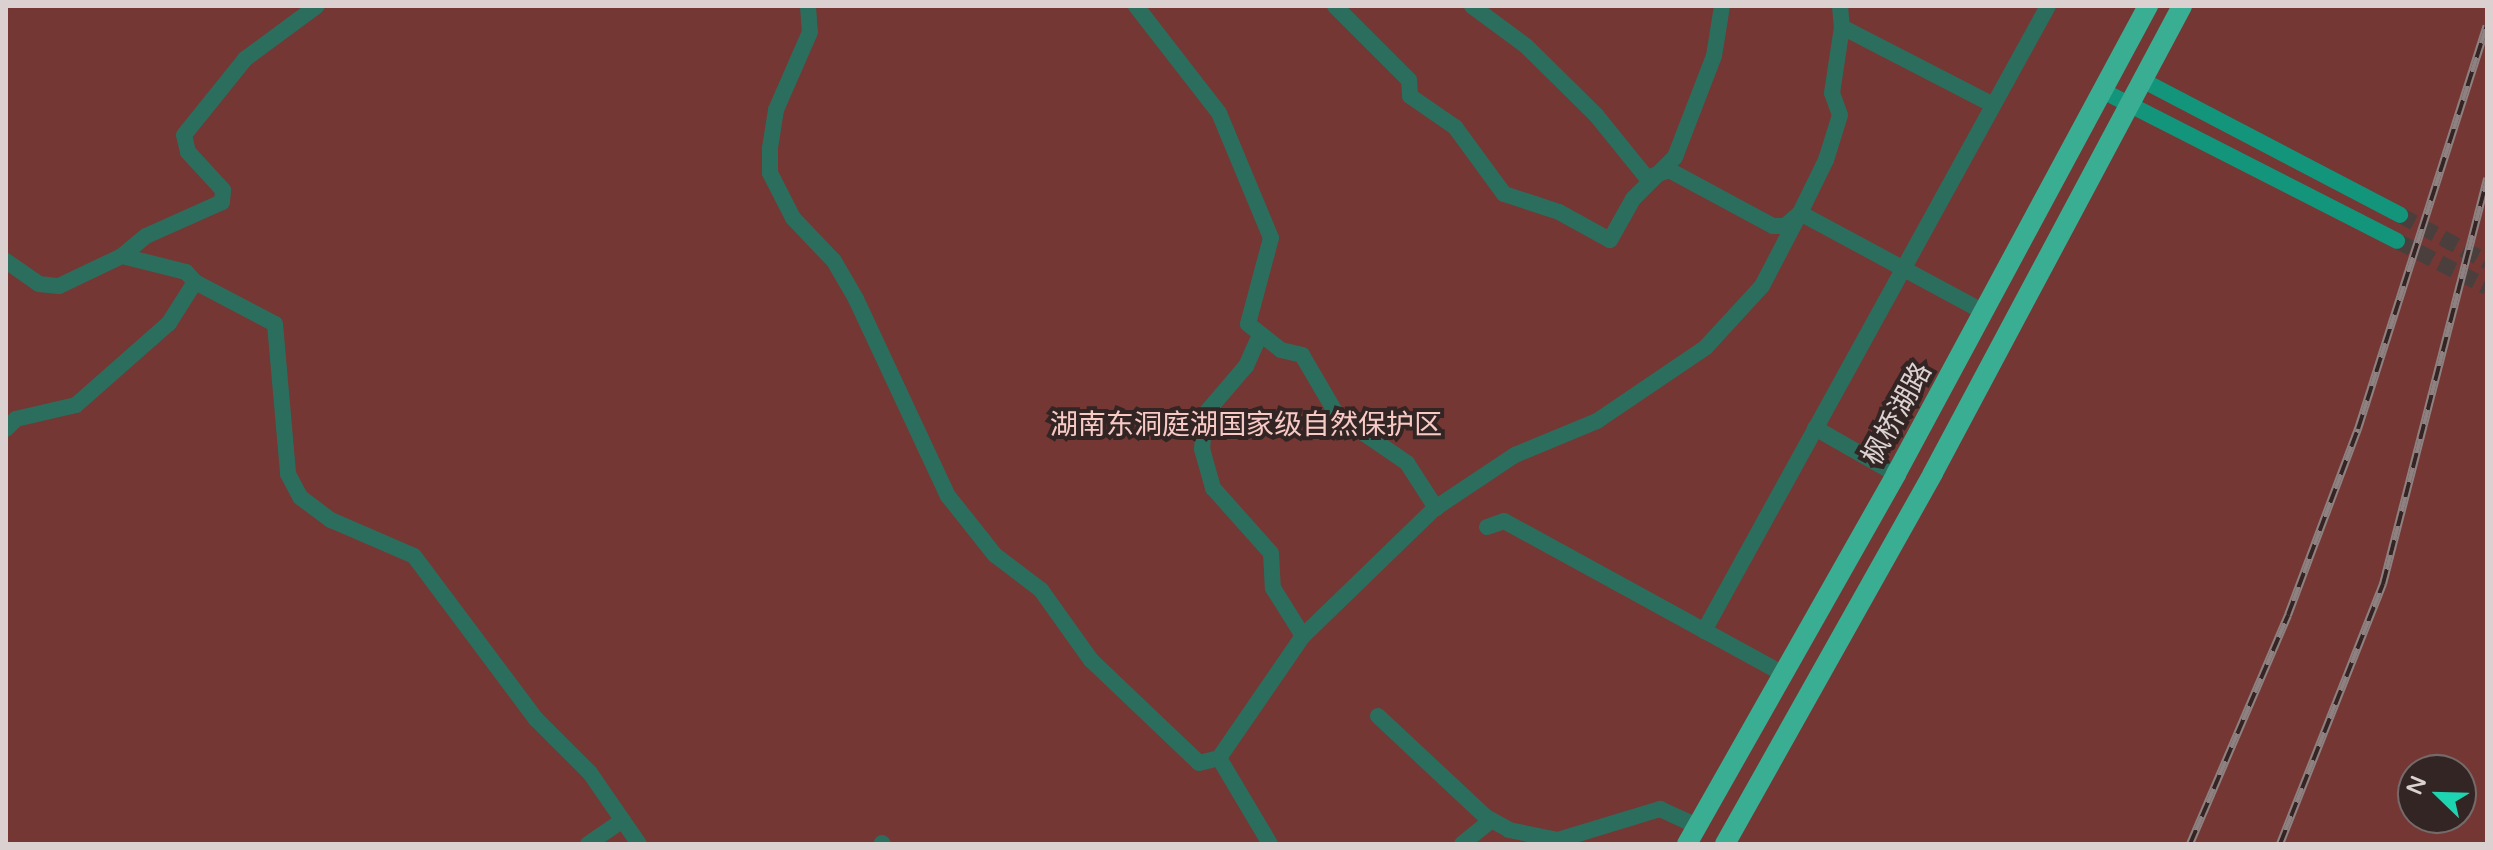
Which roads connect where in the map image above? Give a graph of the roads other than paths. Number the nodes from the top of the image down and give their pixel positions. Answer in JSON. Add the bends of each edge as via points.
{"nodes":[{"id":1,"x":317,"y":6,"type":"edge"},
{"id":2,"x":808,"y":6,"type":"edge"},
{"id":3,"x":1136,"y":6,"type":"edge"},
{"id":4,"x":1335,"y":6,"type":"edge"},
{"id":5,"x":1472,"y":6,"type":"edge"},
{"id":6,"x":1722,"y":6,"type":"edge"},
{"id":7,"x":1840,"y":6,"type":"edge"},
{"id":8,"x":2048,"y":6,"type":"edge"},
{"id":9,"x":2148,"y":6,"type":"edge"},
{"id":10,"x":2182,"y":6,"type":"edge"},
{"id":11,"x":1842,"y":27,"type":"junction"},
{"id":12,"x":2144,"y":81,"type":"junction"},
{"id":13,"x":2103,"y":91,"type":"junction"},
{"id":14,"x":1993,"y":105,"type":"junction"},
{"id":15,"x":2131,"y":106,"type":"junction"},
{"id":16,"x":1669,"y":170,"type":"junction"},
{"id":17,"x":1800,"y":213,"type":"junction"},
{"id":18,"x":2400,"y":215,"type":"tunnel mouth"},
{"id":19,"x":2397,"y":241,"type":"tunnel mouth"},
{"id":20,"x":122,"y":256,"type":"junction"},
{"id":21,"x":6,"y":261,"type":"edge"},
{"id":22,"x":1903,"y":268,"type":"junction"},
{"id":23,"x":195,"y":282,"type":"junction"},
{"id":24,"x":1984,"y":312,"type":"junction"},
{"id":25,"x":1259,"y":337,"type":"junction"},
{"id":26,"x":1815,"y":428,"type":"junction"},
{"id":27,"x":6,"y":429,"type":"edge"},
{"id":28,"x":1896,"y":474,"type":"junction"},
{"id":29,"x":1436,"y":508,"type":"junction"},
{"id":30,"x":1487,"y":527,"type":"dead end"},
{"id":31,"x":1704,"y":631,"type":"junction"},
{"id":32,"x":1303,"y":636,"type":"junction"},
{"id":33,"x":1783,"y":674,"type":"junction"},
{"id":34,"x":1378,"y":716,"type":"dead end"},
{"id":35,"x":1219,"y":758,"type":"junction"},
{"id":36,"x":623,"y":820,"type":"junction"},
{"id":37,"x":1492,"y":820,"type":"junction"},
{"id":38,"x":1692,"y":835,"type":"edge"},
{"id":39,"x":588,"y":844,"type":"edge"},
{"id":40,"x":639,"y":844,"type":"edge"},
{"id":41,"x":1270,"y":844,"type":"edge"},
{"id":42,"x":1462,"y":844,"type":"edge"},
{"id":43,"x":1725,"y":844,"type":"edge"}],
"edges":[{"from":1,"to":20,"type":"street","via":[[245,59],[184,135],[188,152],[223,190],[222,202],[146,236]]},
{"from":2,"to":35,"type":"street","via":[[810,32],[776,110],[770,148],[770,173],[793,218],[834,261],[856,299],[948,496],[995,555],[1041,590],[1091,660],[1199,763]]},
{"from":3,"to":25,"type":"street","via":[[1219,113],[1260,208],[1271,238],[1248,324]]},
{"from":4,"to":16,"type":"street","via":[[1409,80],[1410,96],[1455,127],[1504,194],[1559,212],[1610,240],[1633,199]]},
{"from":5,"to":16,"type":"street","via":[[1526,46],[1596,115],[1647,178]]},
{"from":6,"to":16,"type":"street","via":[[1714,56]]},
{"from":7,"to":11,"type":"street"},
{"from":8,"to":14,"type":"street"},
{"from":9,"to":13,"type":"main road","name":"枫桥湖路"},
{"from":10,"to":12,"type":"main road"},
{"from":11,"to":14,"type":"street"},
{"from":11,"to":17,"type":"street","via":[[1832,93],[1840,115]]},
{"from":12,"to":15,"type":"main road"},
{"from":12,"to":18,"type":"main road"},
{"from":13,"to":15,"type":"main road"},
{"from":13,"to":24,"type":"main road","name":"枫桥湖路"},
{"from":14,"to":22,"type":"street"},
{"from":15,"to":19,"type":"main road"},
{"from":15,"to":43,"type":"main road"},
{"from":16,"to":17,"type":"street","via":[[1773,226],[1785,226]]},
{"from":17,"to":22,"type":"street"},
{"from":17,"to":29,"type":"street","via":[[1762,286],[1705,348],[1597,421],[1515,455]]},
{"from":20,"to":21,"type":"street","via":[[59,286],[39,284]]},
{"from":20,"to":23,"type":"street","via":[[186,272]]},
{"from":22,"to":24,"type":"street"},
{"from":22,"to":26,"type":"street"},
{"from":23,"to":27,"type":"street","via":[[169,323],[76,405],[16,419]]},
{"from":23,"to":36,"type":"street","via":[[275,324],[288,474],[300,497],[331,520],[414,556],[536,719],[590,773]]},
{"from":24,"to":28,"type":"main road","name":"枫桥湖路"},
{"from":25,"to":29,"type":"street","via":[[1302,355],[1337,415],[1407,463]]},
{"from":25,"to":32,"type":"street","via":[[1246,366],[1204,415],[1202,449],[1213,488],[1271,553],[1273,588]]},
{"from":26,"to":28,"type":"street"},
{"from":26,"to":31,"type":"street"},
{"from":28,"to":33,"type":"main road","name":"枫桥湖路"},
{"from":29,"to":32,"type":"street"},
{"from":30,"to":31,"type":"street","via":[[1504,521]]},
{"from":31,"to":33,"type":"street"},
{"from":32,"to":35,"type":"street"},
{"from":33,"to":38,"type":"main road","name":"枫桥湖路"},
{"from":34,"to":37,"type":"street"},
{"from":35,"to":41,"type":"street"},
{"from":36,"to":39,"type":"street"},
{"from":36,"to":40,"type":"street"},
{"from":37,"to":38,"type":"street","via":[[1558,840],[1660,809]]},
{"from":37,"to":42,"type":"street"}]}
